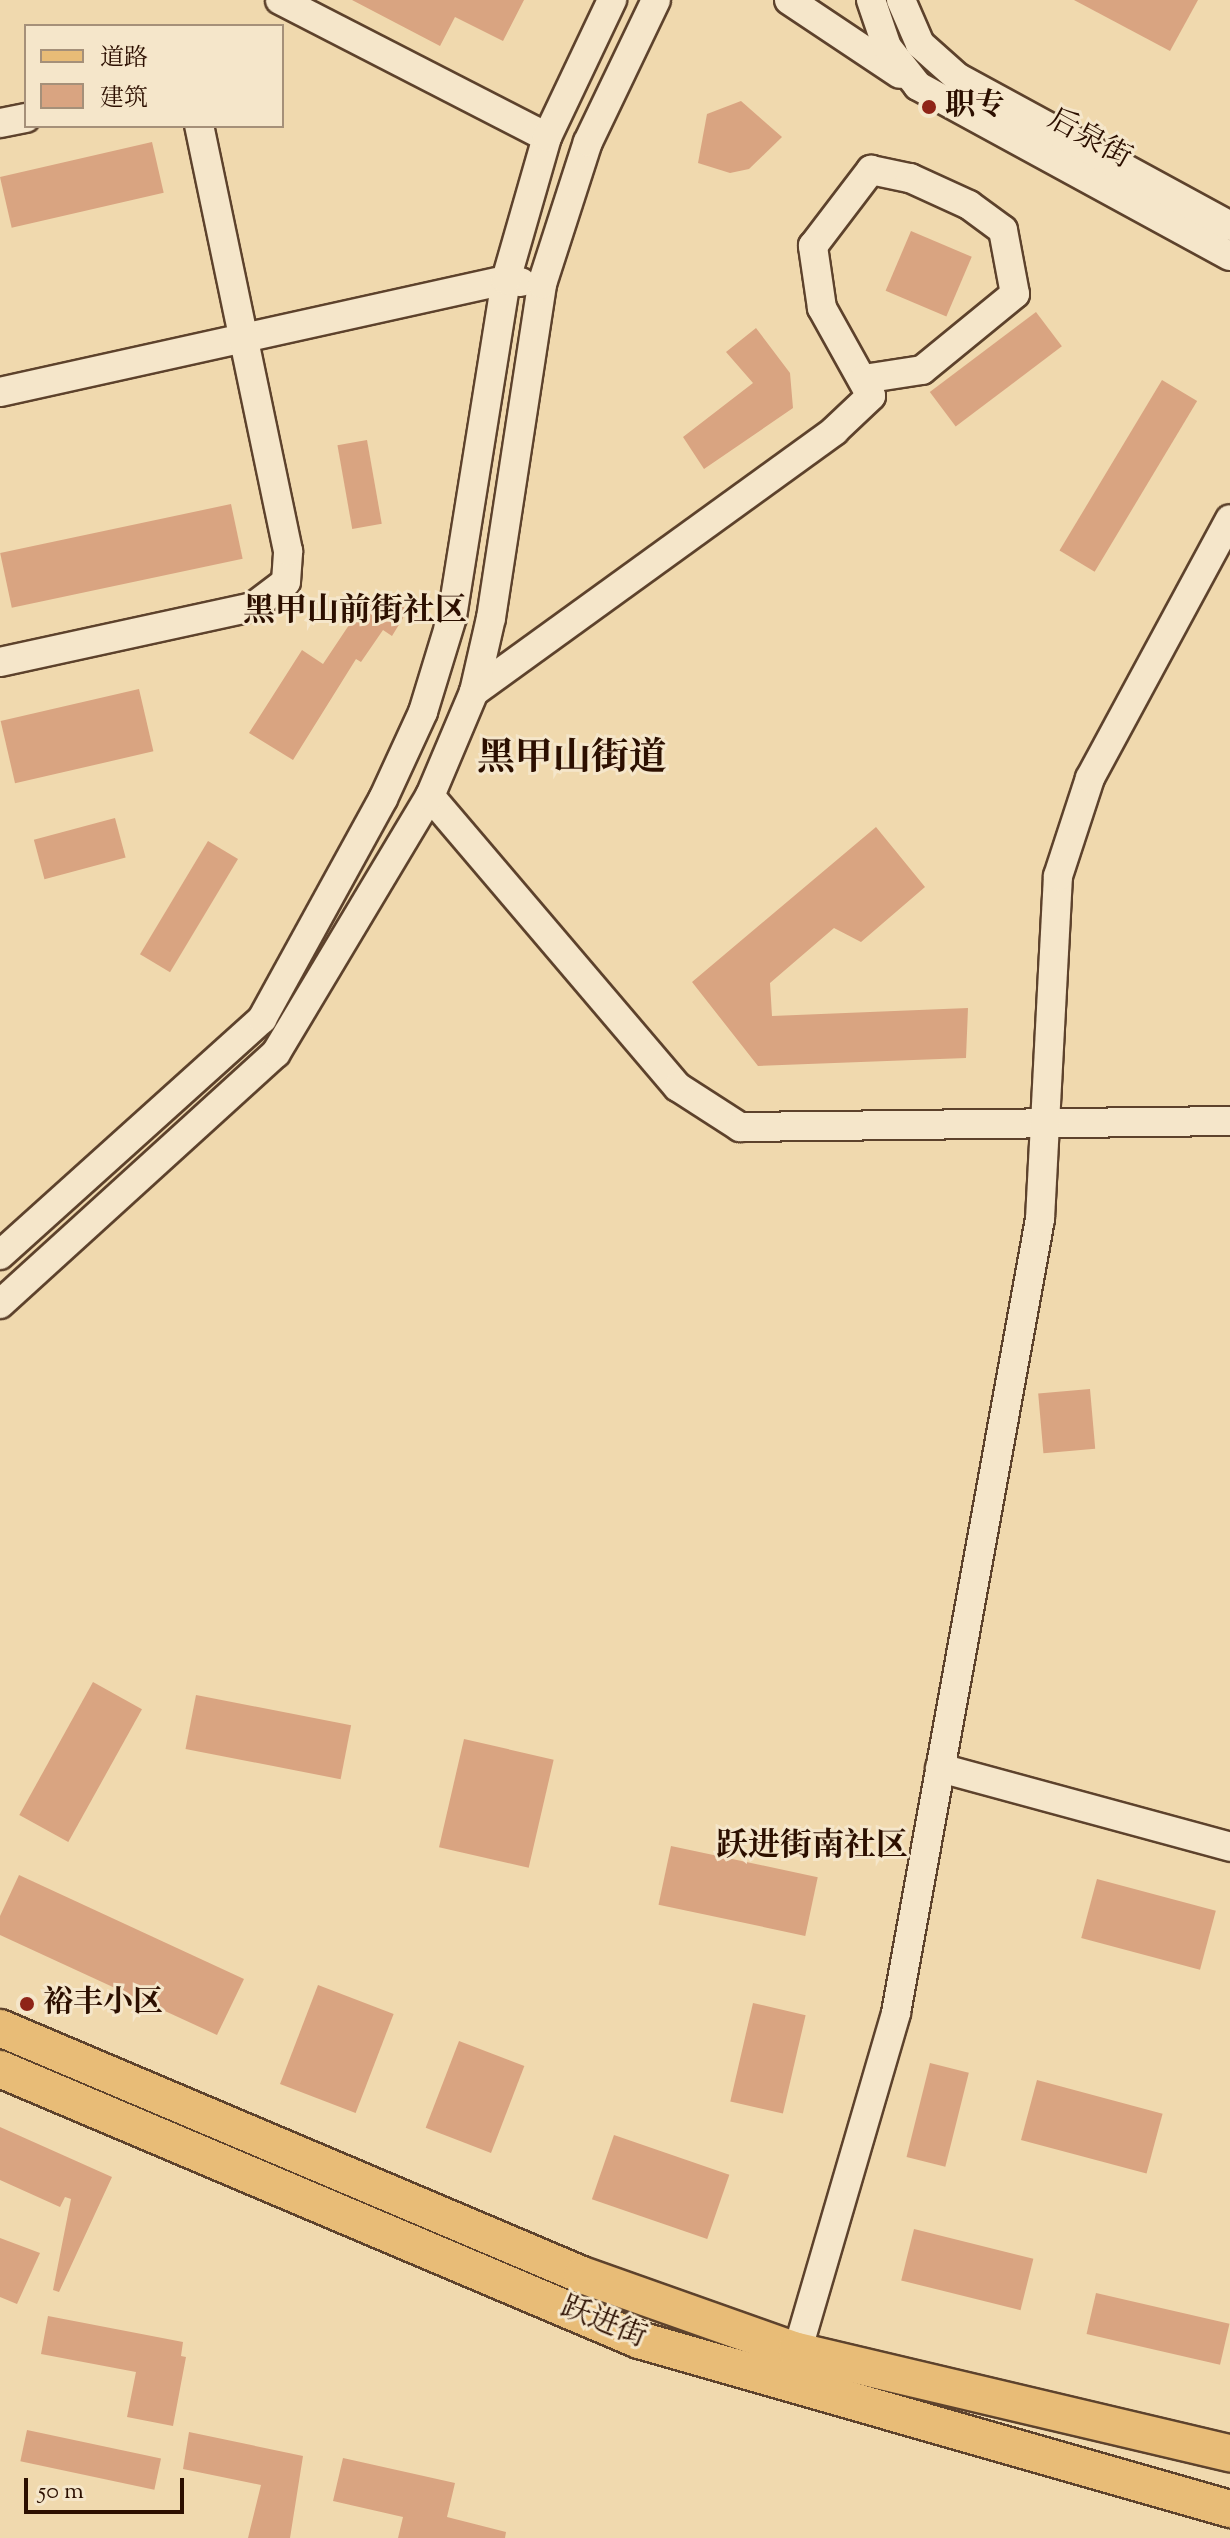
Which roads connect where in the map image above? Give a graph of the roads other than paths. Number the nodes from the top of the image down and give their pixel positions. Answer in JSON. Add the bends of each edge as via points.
{"nodes":[{"id":1,"x":280,"y":0,"type":"edge"},
{"id":2,"x":612,"y":0,"type":"edge"},
{"id":3,"x":656,"y":0,"type":"edge"},
{"id":4,"x":789,"y":0,"type":"edge"},
{"id":5,"x":871,"y":0,"type":"edge"},
{"id":6,"x":901,"y":0,"type":"edge"},
{"id":7,"x":918,"y":86,"type":"junction"},
{"id":8,"x":24,"y":118,"type":"edge"},
{"id":9,"x":0,"y":123,"type":"edge"},
{"id":10,"x":199,"y":128,"type":"edge"},
{"id":11,"x":547,"y":137,"type":"junction"},
{"id":12,"x":1230,"y":226,"type":"edge"},
{"id":13,"x":1230,"y":256,"type":"edge"},
{"id":14,"x":506,"y":280,"type":"junction"},
{"id":15,"x":542,"y":284,"type":"junction"},
{"id":16,"x":243,"y":340,"type":"junction"},
{"id":17,"x":864,"y":379,"type":"junction"},
{"id":18,"x":0,"y":392,"type":"edge"},
{"id":19,"x":1230,"y":519,"type":"edge"},
{"id":20,"x":0,"y":662,"type":"edge"},
{"id":21,"x":474,"y":692,"type":"junction"},
{"id":22,"x":430,"y":796,"type":"junction"},
{"id":23,"x":1230,"y":1121,"type":"edge"},
{"id":24,"x":1041,"y":1126,"type":"junction"},
{"id":25,"x":0,"y":1255,"type":"edge"},
{"id":26,"x":0,"y":1304,"type":"edge"},
{"id":27,"x":940,"y":1768,"type":"junction"},
{"id":28,"x":1230,"y":1847,"type":"edge"},
{"id":29,"x":0,"y":2028,"type":"edge"},
{"id":30,"x":0,"y":2069,"type":"edge"},
{"id":31,"x":793,"y":2367,"type":"junction"},
{"id":32,"x":955,"y":2389,"type":"junction"},
{"id":33,"x":939,"y":2427,"type":"junction"},
{"id":34,"x":1230,"y":2453,"type":"edge"},
{"id":35,"x":1230,"y":2509,"type":"edge"}],
"edges":[{"from":1,"to":11,"type":"street"},
{"from":2,"to":11,"type":"street"},
{"from":3,"to":15,"type":"street","via":[[588,142]]},
{"from":4,"to":7,"type":"street"},
{"from":5,"to":7,"type":"street","name":"后泉街","via":[[887,47]]},
{"from":6,"to":12,"type":"street","name":"后泉街","via":[[920,44],[957,77]]},
{"from":7,"to":13,"type":"street","name":"后泉街"},
{"from":8,"to":9,"type":"street"},
{"from":10,"to":16,"type":"street"},
{"from":11,"to":14,"type":"street"},
{"from":14,"to":15,"type":"street"},
{"from":14,"to":16,"type":"street"},
{"from":14,"to":25,"type":"street","via":[[452,617],[423,712],[383,799],[262,1019]]},
{"from":15,"to":21,"type":"street","via":[[491,618]]},
{"from":16,"to":18,"type":"street"},
{"from":16,"to":20,"type":"street","via":[[288,551],[286,582],[253,607]]},
{"from":17,"to":17,"type":"street","via":[[822,308],[813,246],[871,170],[910,178],[969,205],[1003,230],[1015,294],[922,370]]},
{"from":17,"to":21,"type":"street","via":[[871,396],[834,431]]},
{"from":19,"to":24,"type":"street","via":[[1090,778],[1058,876]]},
{"from":21,"to":22,"type":"street"},
{"from":22,"to":24,"type":"street","via":[[678,1087],[740,1127]]},
{"from":22,"to":26,"type":"street","via":[[276,1053]]},
{"from":23,"to":24,"type":"street"},
{"from":24,"to":27,"type":"street","via":[[1040,1219]]},
{"from":27,"to":28,"type":"street"},
{"from":27,"to":31,"type":"street","via":[[896,2013]]},
{"from":29,"to":31,"type":"main road","name":"跃进街"},
{"from":30,"to":31,"type":"main road","name":"跃进街","via":[[639,2340]]},
{"from":31,"to":32,"type":"main road","name":"跃进街"},
{"from":31,"to":33,"type":"main road","name":"跃进街"},
{"from":32,"to":33,"type":"main road","via":[[934,2394],[927,2413]]},
{"from":32,"to":34,"type":"main road","name":"跃进街"},
{"from":33,"to":35,"type":"main road","name":"跃进街"}]}
